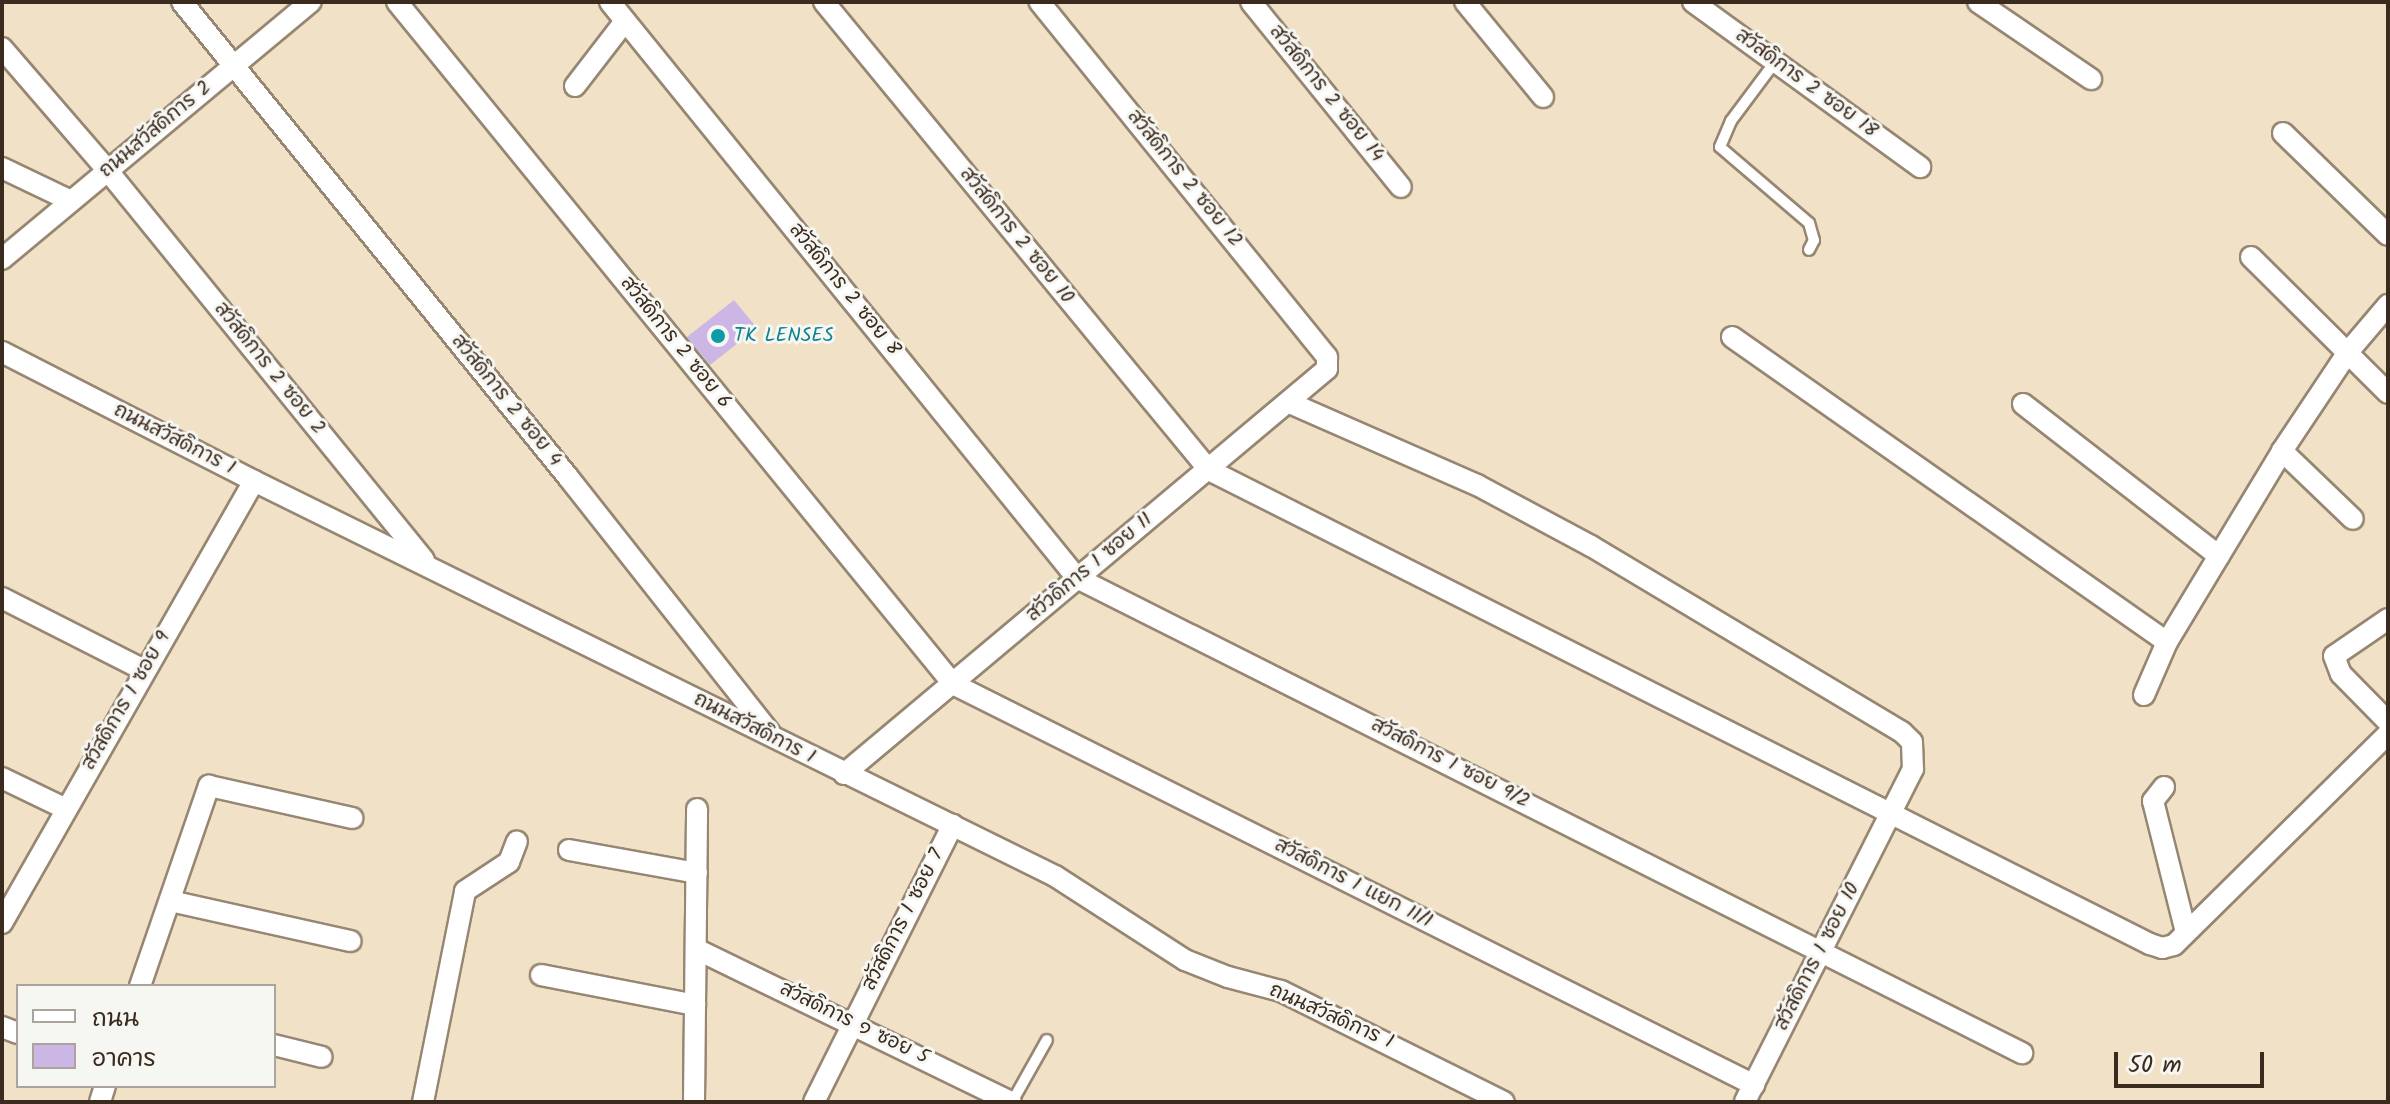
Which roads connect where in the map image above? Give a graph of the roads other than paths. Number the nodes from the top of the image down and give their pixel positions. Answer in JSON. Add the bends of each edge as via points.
{"nodes":[{"id":1,"x":182,"y":2,"type":"edge"},
{"id":2,"x":311,"y":2,"type":"edge"},
{"id":3,"x":397,"y":2,"type":"edge"},
{"id":4,"x":610,"y":2,"type":"edge"},
{"id":5,"x":824,"y":2,"type":"edge"},
{"id":6,"x":1040,"y":2,"type":"edge"},
{"id":7,"x":1251,"y":2,"type":"edge"},
{"id":8,"x":1465,"y":2,"type":"edge"},
{"id":9,"x":1693,"y":2,"type":"edge"},
{"id":10,"x":1978,"y":2,"type":"edge"},
{"id":11,"x":625,"y":21,"type":"junction"},
{"id":12,"x":2,"y":48,"type":"edge"},
{"id":13,"x":1775,"y":62,"type":"junction"},
{"id":14,"x":233,"y":67,"type":"junction"},
{"id":15,"x":2091,"y":79,"type":"dead end"},
{"id":16,"x":575,"y":86,"type":"dead end"},
{"id":17,"x":1543,"y":97,"type":"dead end"},
{"id":18,"x":2283,"y":133,"type":"dead end"},
{"id":19,"x":1920,"y":167,"type":"dead end"},
{"id":20,"x":2,"y":168,"type":"edge"},
{"id":21,"x":108,"y":171,"type":"junction"},
{"id":22,"x":1401,"y":187,"type":"dead end"},
{"id":23,"x":71,"y":201,"type":"junction"},
{"id":24,"x":2388,"y":235,"type":"edge"},
{"id":25,"x":1809,"y":250,"type":"dead end"},
{"id":26,"x":2251,"y":257,"type":"dead end"},
{"id":27,"x":2,"y":259,"type":"edge"},
{"id":28,"x":2388,"y":305,"type":"edge"},
{"id":29,"x":1732,"y":337,"type":"dead end"},
{"id":30,"x":2,"y":352,"type":"edge"},
{"id":31,"x":2348,"y":352,"type":"junction"},
{"id":32,"x":1327,"y":357,"type":"joint"},
{"id":33,"x":2388,"y":393,"type":"edge"},
{"id":34,"x":1290,"y":403,"type":"junction"},
{"id":35,"x":2023,"y":404,"type":"dead end"},
{"id":36,"x":2282,"y":451,"type":"junction"},
{"id":37,"x":1209,"y":470,"type":"junction"},
{"id":38,"x":254,"y":481,"type":"junction"},
{"id":39,"x":2353,"y":519,"type":"dead end"},
{"id":40,"x":2219,"y":556,"type":"junction"},
{"id":41,"x":430,"y":567,"type":"junction"},
{"id":42,"x":1077,"y":578,"type":"junction"},
{"id":43,"x":2,"y":598,"type":"edge"},
{"id":44,"x":2388,"y":619,"type":"edge"},
{"id":45,"x":2167,"y":642,"type":"junction"},
{"id":46,"x":144,"y":670,"type":"junction"},
{"id":47,"x":953,"y":684,"type":"junction"},
{"id":48,"x":2144,"y":695,"type":"dead end"},
{"id":49,"x":2388,"y":722,"type":"edge"},
{"id":50,"x":2388,"y":734,"type":"edge"},
{"id":51,"x":775,"y":740,"type":"junction"},
{"id":52,"x":844,"y":774,"type":"junction"},
{"id":53,"x":2,"y":778,"type":"edge"},
{"id":54,"x":2164,"y":787,"type":"dead end"},
{"id":55,"x":66,"y":809,"type":"junction"},
{"id":56,"x":697,"y":809,"type":"dead end"},
{"id":57,"x":1892,"y":813,"type":"junction"},
{"id":58,"x":352,"y":818,"type":"dead end"},
{"id":59,"x":953,"y":825,"type":"junction"},
{"id":60,"x":517,"y":841,"type":"dead end"},
{"id":61,"x":569,"y":850,"type":"dead end"},
{"id":62,"x":697,"y":873,"type":"junction"},
{"id":63,"x":170,"y":901,"type":"junction"},
{"id":64,"x":2,"y":923,"type":"edge"},
{"id":65,"x":2186,"y":932,"type":"junction"},
{"id":66,"x":351,"y":941,"type":"dead end"},
{"id":67,"x":696,"y":949,"type":"junction"},
{"id":68,"x":1822,"y":950,"type":"junction"},
{"id":69,"x":541,"y":975,"type":"dead end"},
{"id":70,"x":141,"y":984,"type":"edge"},
{"id":71,"x":695,"y":1005,"type":"junction"},
{"id":72,"x":852,"y":1022,"type":"junction"},
{"id":73,"x":1047,"y":1040,"type":"dead end"},
{"id":74,"x":276,"y":1046,"type":"edge"},
{"id":75,"x":2022,"y":1053,"type":"dead end"},
{"id":76,"x":322,"y":1057,"type":"dead end"},
{"id":77,"x":1750,"y":1094,"type":"edge"},
{"id":78,"x":423,"y":1102,"type":"edge"},
{"id":79,"x":694,"y":1102,"type":"edge"},
{"id":80,"x":814,"y":1102,"type":"edge"},
{"id":81,"x":1012,"y":1102,"type":"edge"},
{"id":82,"x":1504,"y":1102,"type":"edge"}],
"edges":[{"from":1,"to":14,"type":"street","name":"สวัสดิการ 2 ซอย 4"},
{"from":2,"to":14,"type":"street","name":"ถนนสวัสดิการ 2"},
{"from":3,"to":47,"type":"street","name":"สวัสดิการ 2 ซอย 6"},
{"from":4,"to":11,"type":"street","name":"สวัสดิการ 2 ซอย 8"},
{"from":5,"to":37,"type":"street","name":"สวัสดิการ 2 ซอย 10"},
{"from":6,"to":32,"type":"street","name":"สวัสดิการ 2 ซอย 12"},
{"from":7,"to":22,"type":"street","name":"สวัสดิการ 2 ซอย 14"},
{"from":8,"to":17,"type":"street"},
{"from":9,"to":13,"type":"street","name":"สวัสดิการ 2 ซอย 18"},
{"from":10,"to":15,"type":"street"},
{"from":11,"to":16,"type":"street"},
{"from":11,"to":42,"type":"street","name":"สวัสดิการ 2 ซอย 8"},
{"from":12,"to":21,"type":"street","name":"สวัสดิการ 2 ซอย 2"},
{"from":13,"to":19,"type":"street","name":"สวัสดิการ 2 ซอย 18"},
{"from":13,"to":25,"type":"lane","via":[[1731,121],[1720,147],[1809,223],[1814,240]]},
{"from":14,"to":21,"type":"street","name":"ถนนสวัสดิการ 2"},
{"from":14,"to":51,"type":"street","name":"สวัสดิการ 2 ซอย 4"},
{"from":18,"to":24,"type":"street"},
{"from":20,"to":23,"type":"street"},
{"from":21,"to":23,"type":"street","name":"ถนนสวัสดิการ 2"},
{"from":21,"to":41,"type":"street","name":"สวัสดิการ 2 ซอย 2"},
{"from":23,"to":27,"type":"street","name":"ถนนสวัสดิการ 2"},
{"from":26,"to":31,"type":"street"},
{"from":28,"to":31,"type":"street"},
{"from":29,"to":45,"type":"street"},
{"from":30,"to":38,"type":"street","name":"ถนนสวัสดิการ 1"},
{"from":31,"to":33,"type":"street"},
{"from":31,"to":36,"type":"street"},
{"from":32,"to":34,"type":"street","name":"สวัวดิการ 1 ซอย 11","via":[[1321,377]]},
{"from":34,"to":37,"type":"street","name":"สวัวดิการ 1 ซอย 11"},
{"from":34,"to":57,"type":"street","name":"สวัสดิการ 1 ซอย 10","via":[[1477,485],[1578,539],[1902,732],[1912,742],[1913,769]]},
{"from":35,"to":40,"type":"street"},
{"from":36,"to":39,"type":"street"},
{"from":36,"to":40,"type":"street"},
{"from":37,"to":42,"type":"street","name":"สวัวดิการ 1 ซอย 11"},
{"from":37,"to":57,"type":"street"},
{"from":38,"to":41,"type":"street","name":"ถนนสวัสดิการ 1"},
{"from":38,"to":46,"type":"street","name":"สวัสดิการ 1 ซอย 9"},
{"from":40,"to":45,"type":"street"},
{"from":41,"to":51,"type":"street","name":"ถนนสวัสดิการ 1"},
{"from":42,"to":47,"type":"street","name":"สวัวดิการ 1 ซอย 11"},
{"from":42,"to":68,"type":"street","name":"สวัสดิการ 1 ซอย 9/2"},
{"from":43,"to":46,"type":"street"},
{"from":44,"to":49,"type":"street","via":[[2334,656],[2348,683]]},
{"from":45,"to":48,"type":"street"},
{"from":46,"to":55,"type":"street","name":"สวัสดิการ 1 ซอย 9"},
{"from":47,"to":52,"type":"street","name":"สวัวดิการ 1 ซอย 11"},
{"from":47,"to":77,"type":"street","name":"สวัสดิการ 1 แยก 11/1"},
{"from":50,"to":65,"type":"street"},
{"from":51,"to":52,"type":"street","name":"ถนนสวัสดิการ 1"},
{"from":52,"to":59,"type":"street","name":"ถนนสวัสดิการ 1"},
{"from":53,"to":55,"type":"street"},
{"from":54,"to":65,"type":"street","via":[[2153,801]]},
{"from":55,"to":64,"type":"street","name":"สวัสดิการ 1 ซอย 9"},
{"from":56,"to":62,"type":"street"},
{"from":57,"to":65,"type":"street","via":[[2150,944],[2174,945]]},
{"from":57,"to":68,"type":"street","name":"สวัสดิการ 1 ซอย 10"},
{"from":58,"to":63,"type":"street","via":[[209,786]]},
{"from":59,"to":72,"type":"street","name":"สวัสดิการ 1 ซอย 7"},
{"from":59,"to":82,"type":"street","name":"ถนนสวัสดิการ 1","via":[[1055,876],[1185,960],[1281,991]]},
{"from":60,"to":78,"type":"street","via":[[509,862],[465,891]]},
{"from":61,"to":62,"type":"street"},
{"from":62,"to":67,"type":"street"},
{"from":63,"to":66,"type":"street"},
{"from":63,"to":70,"type":"street"},
{"from":67,"to":71,"type":"street"},
{"from":67,"to":72,"type":"street","name":"สวัสดิการ ๑ ซอย 5"},
{"from":68,"to":75,"type":"street","name":"สวัสดิการ 1 ซอย 9/2"},
{"from":68,"to":77,"type":"street","name":"สวัสดิการ 1 ซอย 10"},
{"from":69,"to":71,"type":"street"},
{"from":71,"to":79,"type":"street"},
{"from":72,"to":80,"type":"street","name":"สวัสดิการ 1 ซอย 7"},
{"from":72,"to":81,"type":"street","name":"สวัสดิการ ๑ ซอย 5"},
{"from":73,"to":81,"type":"lane"},
{"from":74,"to":76,"type":"street"}]}
